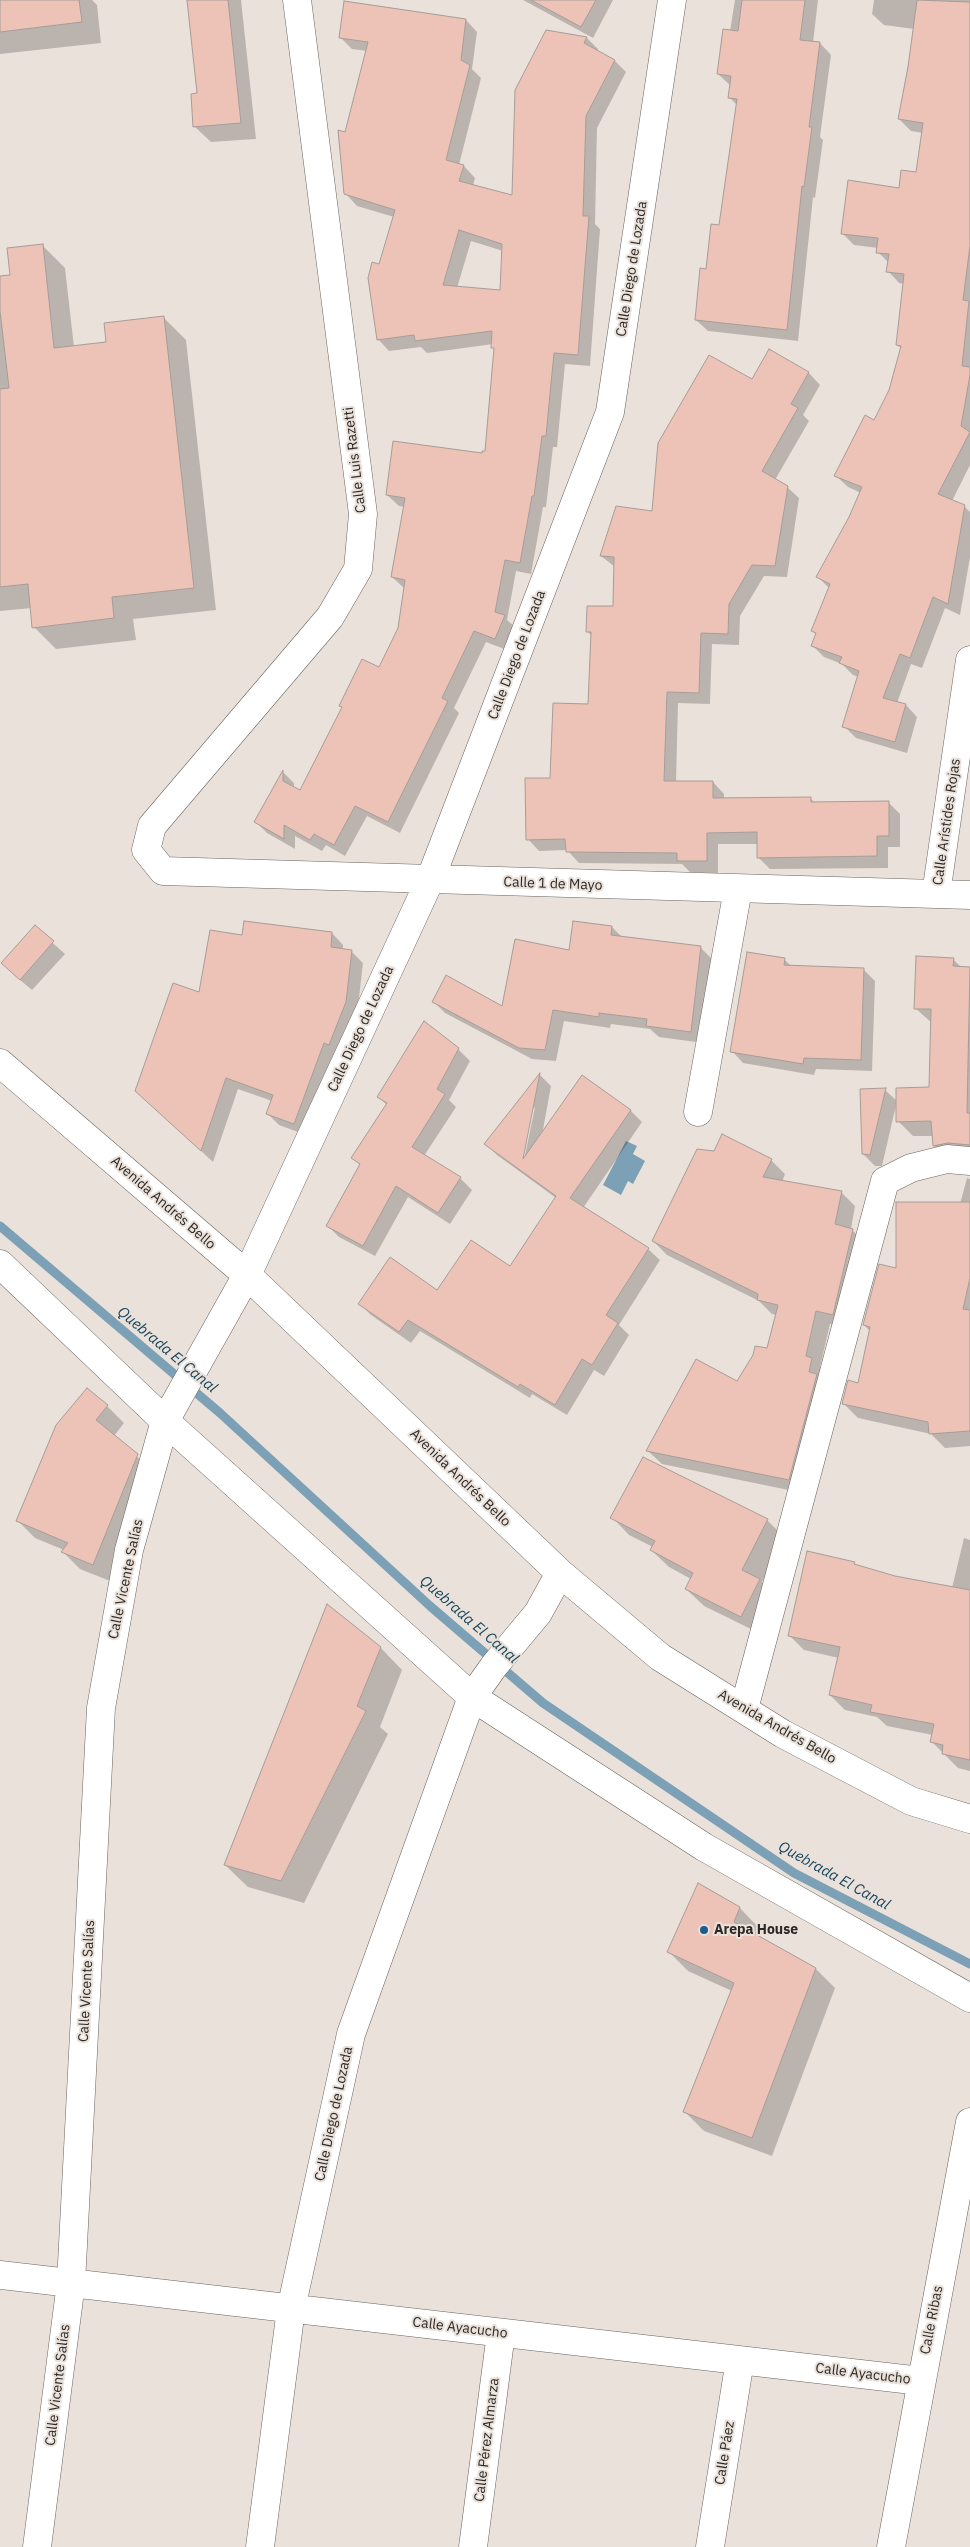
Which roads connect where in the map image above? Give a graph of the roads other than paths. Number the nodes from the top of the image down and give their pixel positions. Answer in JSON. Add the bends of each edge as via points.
{"nodes":[{"id":1,"x":297,"y":0,"type":"edge"},
{"id":2,"x":672,"y":0,"type":"edge"},
{"id":3,"x":970,"y":660,"type":"edge"},
{"id":4,"x":146,"y":850,"type":"joint"},
{"id":5,"x":430,"y":880,"type":"junction"},
{"id":6,"x":738,"y":889,"type":"junction"},
{"id":7,"x":936,"y":894,"type":"junction"},
{"id":8,"x":970,"y":895,"type":"edge"},
{"id":9,"x":0,"y":1063,"type":"edge"},
{"id":10,"x":698,"y":1112,"type":"dead end"},
{"id":11,"x":970,"y":1161,"type":"edge"},
{"id":12,"x":0,"y":1264,"type":"edge"},
{"id":13,"x":247,"y":1275,"type":"junction"},
{"id":14,"x":220,"y":1323,"type":"joint"},
{"id":15,"x":165,"y":1421,"type":"junction"},
{"id":16,"x":560,"y":1574,"type":"junction"},
{"id":17,"x":472,"y":1697,"type":"junction"},
{"id":18,"x":744,"y":1709,"type":"junction"},
{"id":19,"x":970,"y":1819,"type":"edge"},
{"id":20,"x":970,"y":1998,"type":"edge"},
{"id":21,"x":970,"y":2122,"type":"edge"},
{"id":22,"x":0,"y":2275,"type":"edge"},
{"id":23,"x":71,"y":2283,"type":"junction"},
{"id":24,"x":291,"y":2309,"type":"junction"},
{"id":25,"x":501,"y":2333,"type":"junction"},
{"id":26,"x":740,"y":2360,"type":"junction"},
{"id":27,"x":921,"y":2381,"type":"junction"},
{"id":28,"x":37,"y":2547,"type":"edge"},
{"id":29,"x":260,"y":2547,"type":"edge"},
{"id":30,"x":473,"y":2547,"type":"edge"},
{"id":31,"x":710,"y":2547,"type":"edge"},
{"id":32,"x":890,"y":2547,"type":"edge"}],
"edges":[{"from":1,"to":4,"type":"street","name":"Calle Luis Razetti","via":[[363,514],[358,569],[330,617],[152,826]]},
{"from":2,"to":5,"type":"street","name":"Calle Diego de Lozada","via":[[610,412]]},
{"from":3,"to":7,"type":"street","name":"Calle Arístides Rojas"},
{"from":4,"to":5,"type":"street","name":"Calle 1 de Mayo","via":[[163,871]]},
{"from":5,"to":6,"type":"street","name":"Calle 1 de Mayo"},
{"from":5,"to":13,"type":"street","name":"Calle Diego de Lozada"},
{"from":6,"to":7,"type":"street","name":"Calle 1 de Mayo"},
{"from":6,"to":10,"type":"street"},
{"from":7,"to":8,"type":"street","name":"Calle 1 de Mayo"},
{"from":9,"to":13,"type":"street","name":"Avenida Andrés Bello"},
{"from":11,"to":18,"type":"street","via":[[947,1159],[910,1168],[885,1181]]},
{"from":12,"to":15,"type":"street"},
{"from":13,"to":14,"type":"street","name":"Calle Diego de Lozada"},
{"from":13,"to":16,"type":"street","name":"Avenida Andrés Bello"},
{"from":14,"to":15,"type":"street","name":"Calle Vicente Salías"},
{"from":15,"to":17,"type":"street"},
{"from":15,"to":23,"type":"street","name":"Calle Vicente Salías","via":[[129,1550],[101,1708]]},
{"from":16,"to":17,"type":"street","name":"Calle Diego de Lozada","via":[[538,1613]]},
{"from":16,"to":18,"type":"street","name":"Avenida Andrés Bello","via":[[660,1657]]},
{"from":17,"to":20,"type":"street","via":[[704,1847]]},
{"from":17,"to":24,"type":"street","name":"Calle Diego de Lozada","via":[[351,2034]]},
{"from":18,"to":19,"type":"street","name":"Avenida Andrés Bello","via":[[783,1734],[911,1801]]},
{"from":21,"to":27,"type":"street","name":"Calle Ribas"},
{"from":22,"to":23,"type":"street","name":"Calle Ayacucho"},
{"from":23,"to":24,"type":"street","name":"Calle Ayacucho"},
{"from":23,"to":28,"type":"street","name":"Calle Vicente Salías"},
{"from":24,"to":25,"type":"street","name":"Calle Ayacucho"},
{"from":24,"to":29,"type":"street","name":"Calle Diego de Lozada"},
{"from":25,"to":26,"type":"street","name":"Calle Ayacucho"},
{"from":25,"to":30,"type":"street","name":"Calle Pérez Almarza"},
{"from":26,"to":27,"type":"street","name":"Calle Ayacucho"},
{"from":26,"to":31,"type":"street","name":"Calle Páez"},
{"from":27,"to":32,"type":"street","name":"Calle Ribas"}]}
